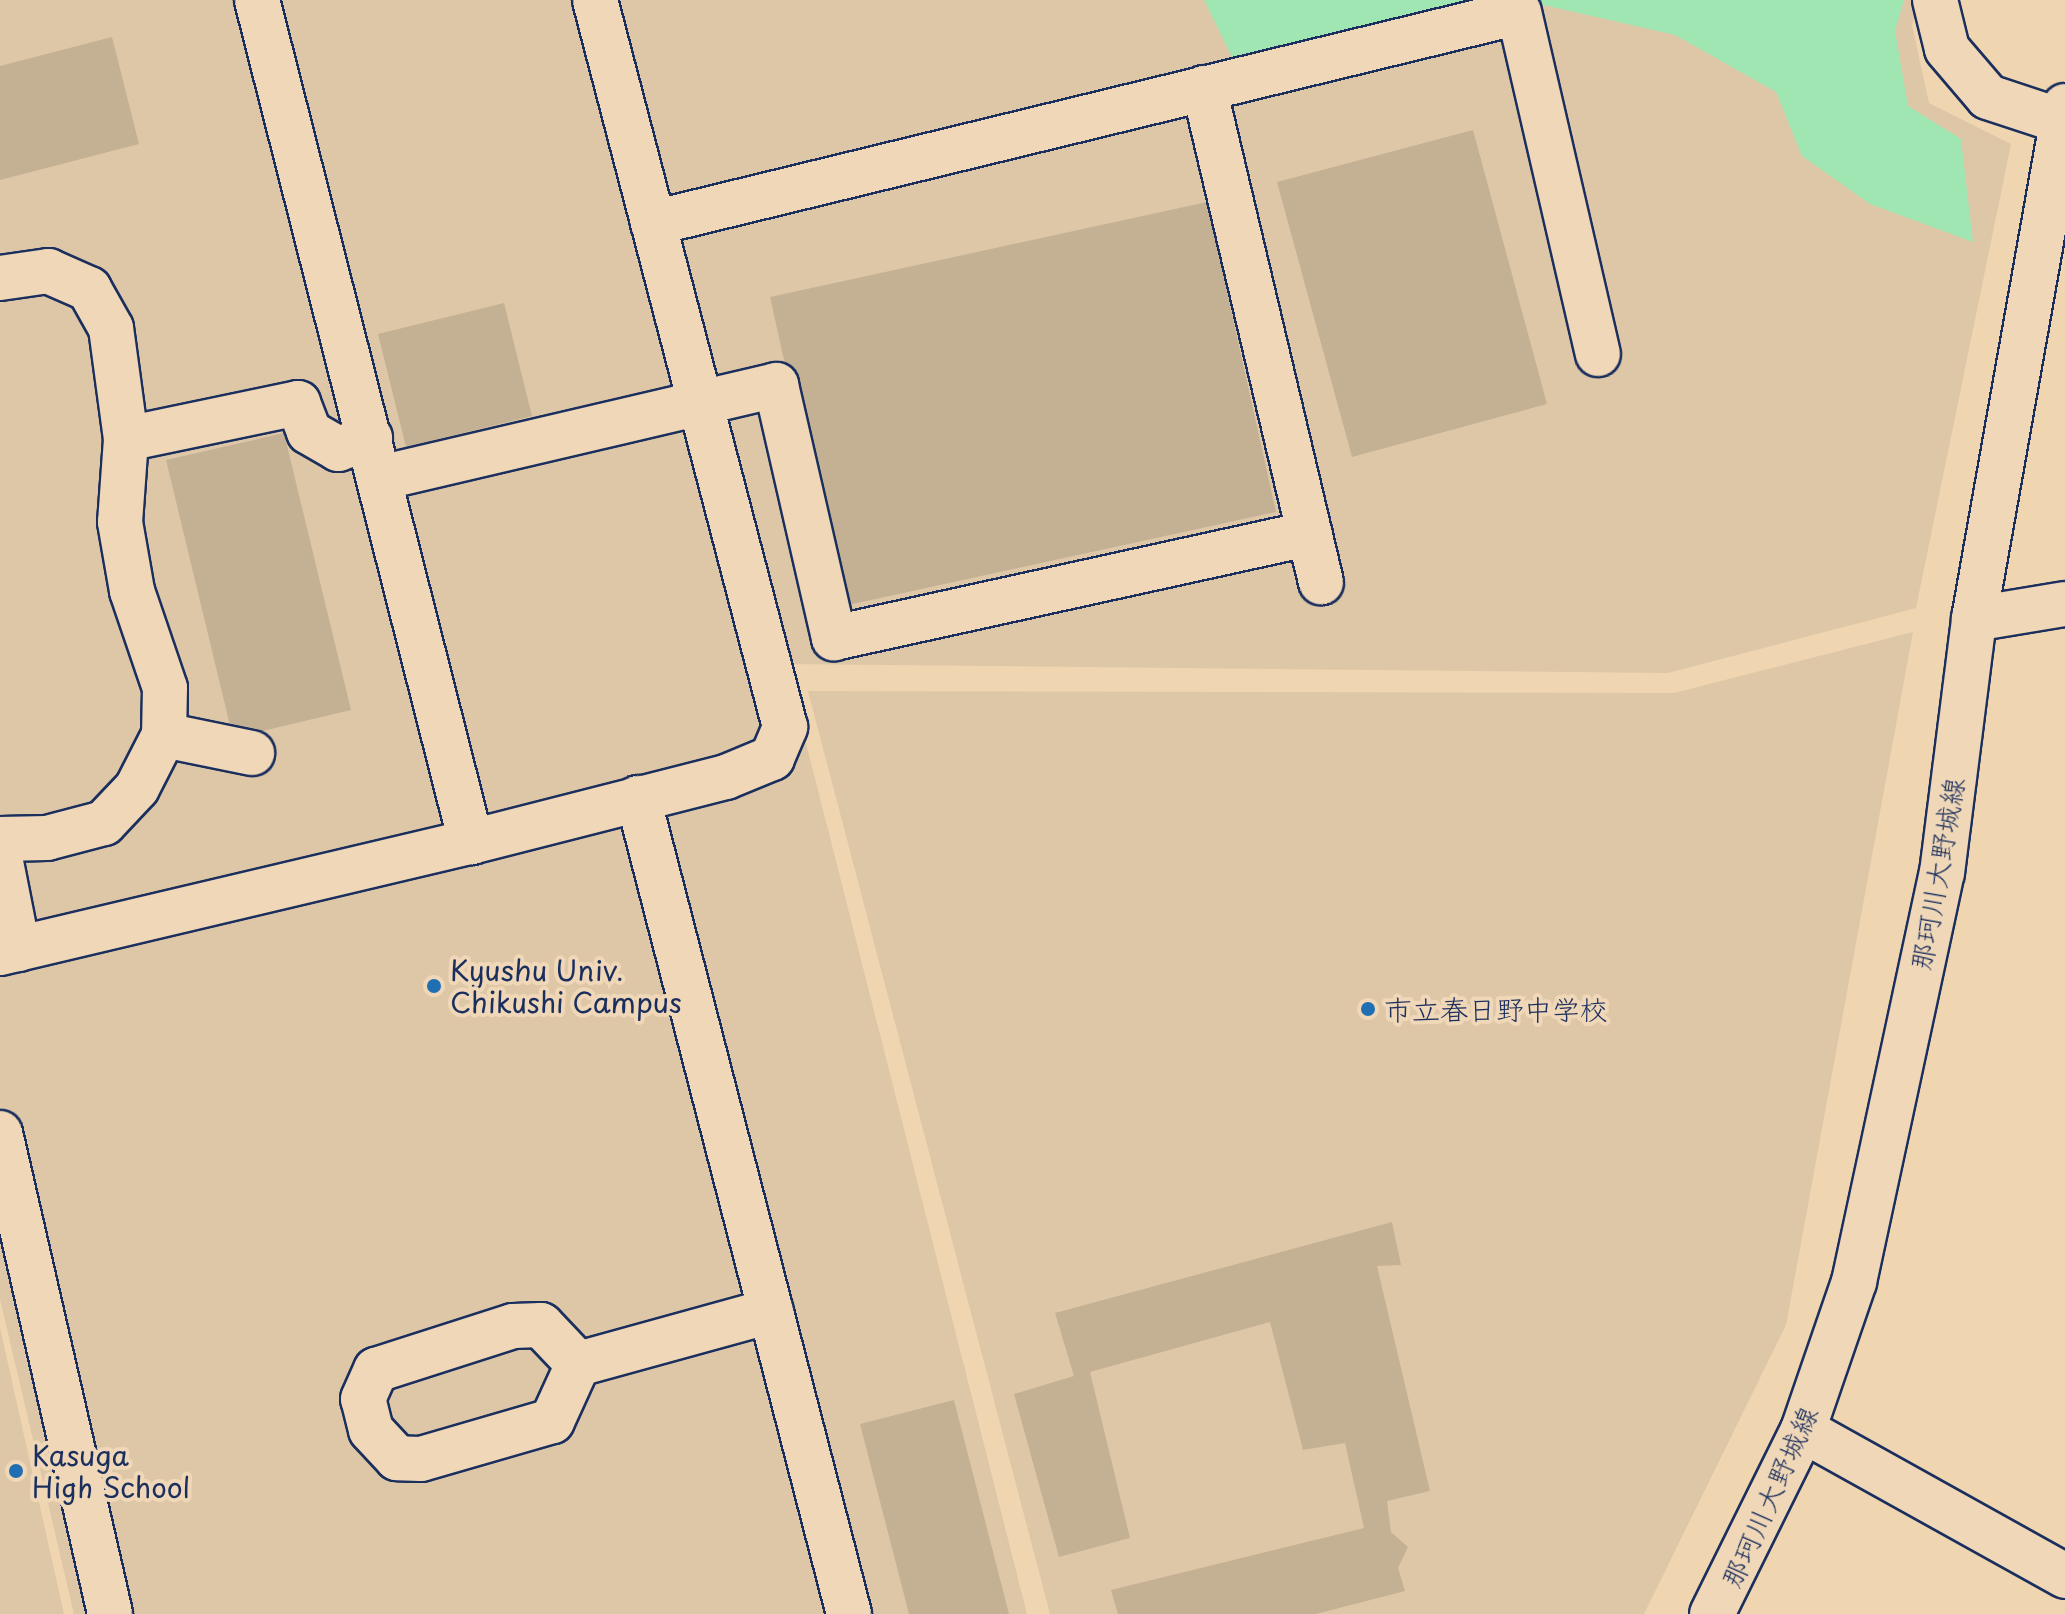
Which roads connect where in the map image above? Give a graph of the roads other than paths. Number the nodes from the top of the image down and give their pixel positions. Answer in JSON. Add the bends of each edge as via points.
{"nodes":[{"id":1,"x":257,"y":0,"type":"edge"},
{"id":2,"x":595,"y":0,"type":"edge"},
{"id":3,"x":1935,"y":0,"type":"edge"},
{"id":4,"x":1204,"y":88,"type":"junction"},
{"id":5,"x":2063,"y":114,"type":"edge"},
{"id":6,"x":653,"y":223,"type":"junction"},
{"id":7,"x":0,"y":278,"type":"edge"},
{"id":8,"x":1598,"y":354,"type":"dead end"},
{"id":9,"x":699,"y":401,"type":"junction"},
{"id":10,"x":126,"y":439,"type":"junction"},
{"id":11,"x":375,"y":458,"type":"junction"},
{"id":12,"x":1310,"y":533,"type":"junction"},
{"id":13,"x":1321,"y":582,"type":"dead end"},
{"id":14,"x":2065,"y":604,"type":"edge"},
{"id":15,"x":1974,"y":619,"type":"junction"},
{"id":16,"x":164,"y":735,"type":"junction"},
{"id":17,"x":252,"y":753,"type":"dead end"},
{"id":18,"x":638,"y":798,"type":"junction"},
{"id":19,"x":0,"y":839,"type":"edge"},
{"id":20,"x":471,"y":842,"type":"junction"},
{"id":21,"x":0,"y":857,"type":"edge"},
{"id":22,"x":9,"y":951,"type":"edge"},
{"id":23,"x":0,"y":1133,"type":"edge"},
{"id":24,"x":771,"y":1311,"type":"junction"},
{"id":25,"x":578,"y":1364,"type":"dead end"},
{"id":26,"x":1803,"y":1430,"type":"junction"},
{"id":27,"x":2065,"y":1576,"type":"edge"},
{"id":28,"x":110,"y":1614,"type":"edge"},
{"id":29,"x":849,"y":1614,"type":"edge"},
{"id":30,"x":1712,"y":1614,"type":"edge"}],
"edges":[{"from":1,"to":11,"type":"main road"},
{"from":2,"to":6,"type":"main road"},
{"from":3,"to":5,"type":"main road","via":[[1947,49],[1988,97]]},
{"from":4,"to":6,"type":"main road"},
{"from":4,"to":8,"type":"main road","via":[[1519,12]]},
{"from":4,"to":12,"type":"main road"},
{"from":5,"to":15,"type":"main road","name":"那珂川大野城線"},
{"from":6,"to":9,"type":"main road"},
{"from":7,"to":10,"type":"main road","via":[[48,271],[89,289],[111,328]]},
{"from":9,"to":11,"type":"main road"},
{"from":9,"to":12,"type":"main road","via":[[776,385],[834,638]]},
{"from":9,"to":18,"type":"main road","via":[[785,727],[772,758]]},
{"from":10,"to":11,"type":"main road","via":[[298,403],[309,432],[338,449]]},
{"from":10,"to":16,"type":"main road","via":[[120,522],[132,591],[165,688]]},
{"from":11,"to":20,"type":"main road"},
{"from":12,"to":13,"type":"main road"},
{"from":14,"to":15,"type":"main road"},
{"from":15,"to":26,"type":"main road","name":"那珂川大野城線","via":[[1942,873],[1854,1282]]},
{"from":16,"to":17,"type":"main road"},
{"from":16,"to":19,"type":"main road","via":[[137,788],[104,823],[47,838]]},
{"from":18,"to":20,"type":"main road"},
{"from":18,"to":24,"type":"main road"},
{"from":20,"to":22,"type":"main road"},
{"from":21,"to":22,"type":"main road"},
{"from":23,"to":28,"type":"main road"},
{"from":24,"to":25,"type":"main road"},
{"from":24,"to":29,"type":"main road"},
{"from":26,"to":27,"type":"main road"},
{"from":26,"to":30,"type":"main road","name":"那珂川大野城線"}]}
